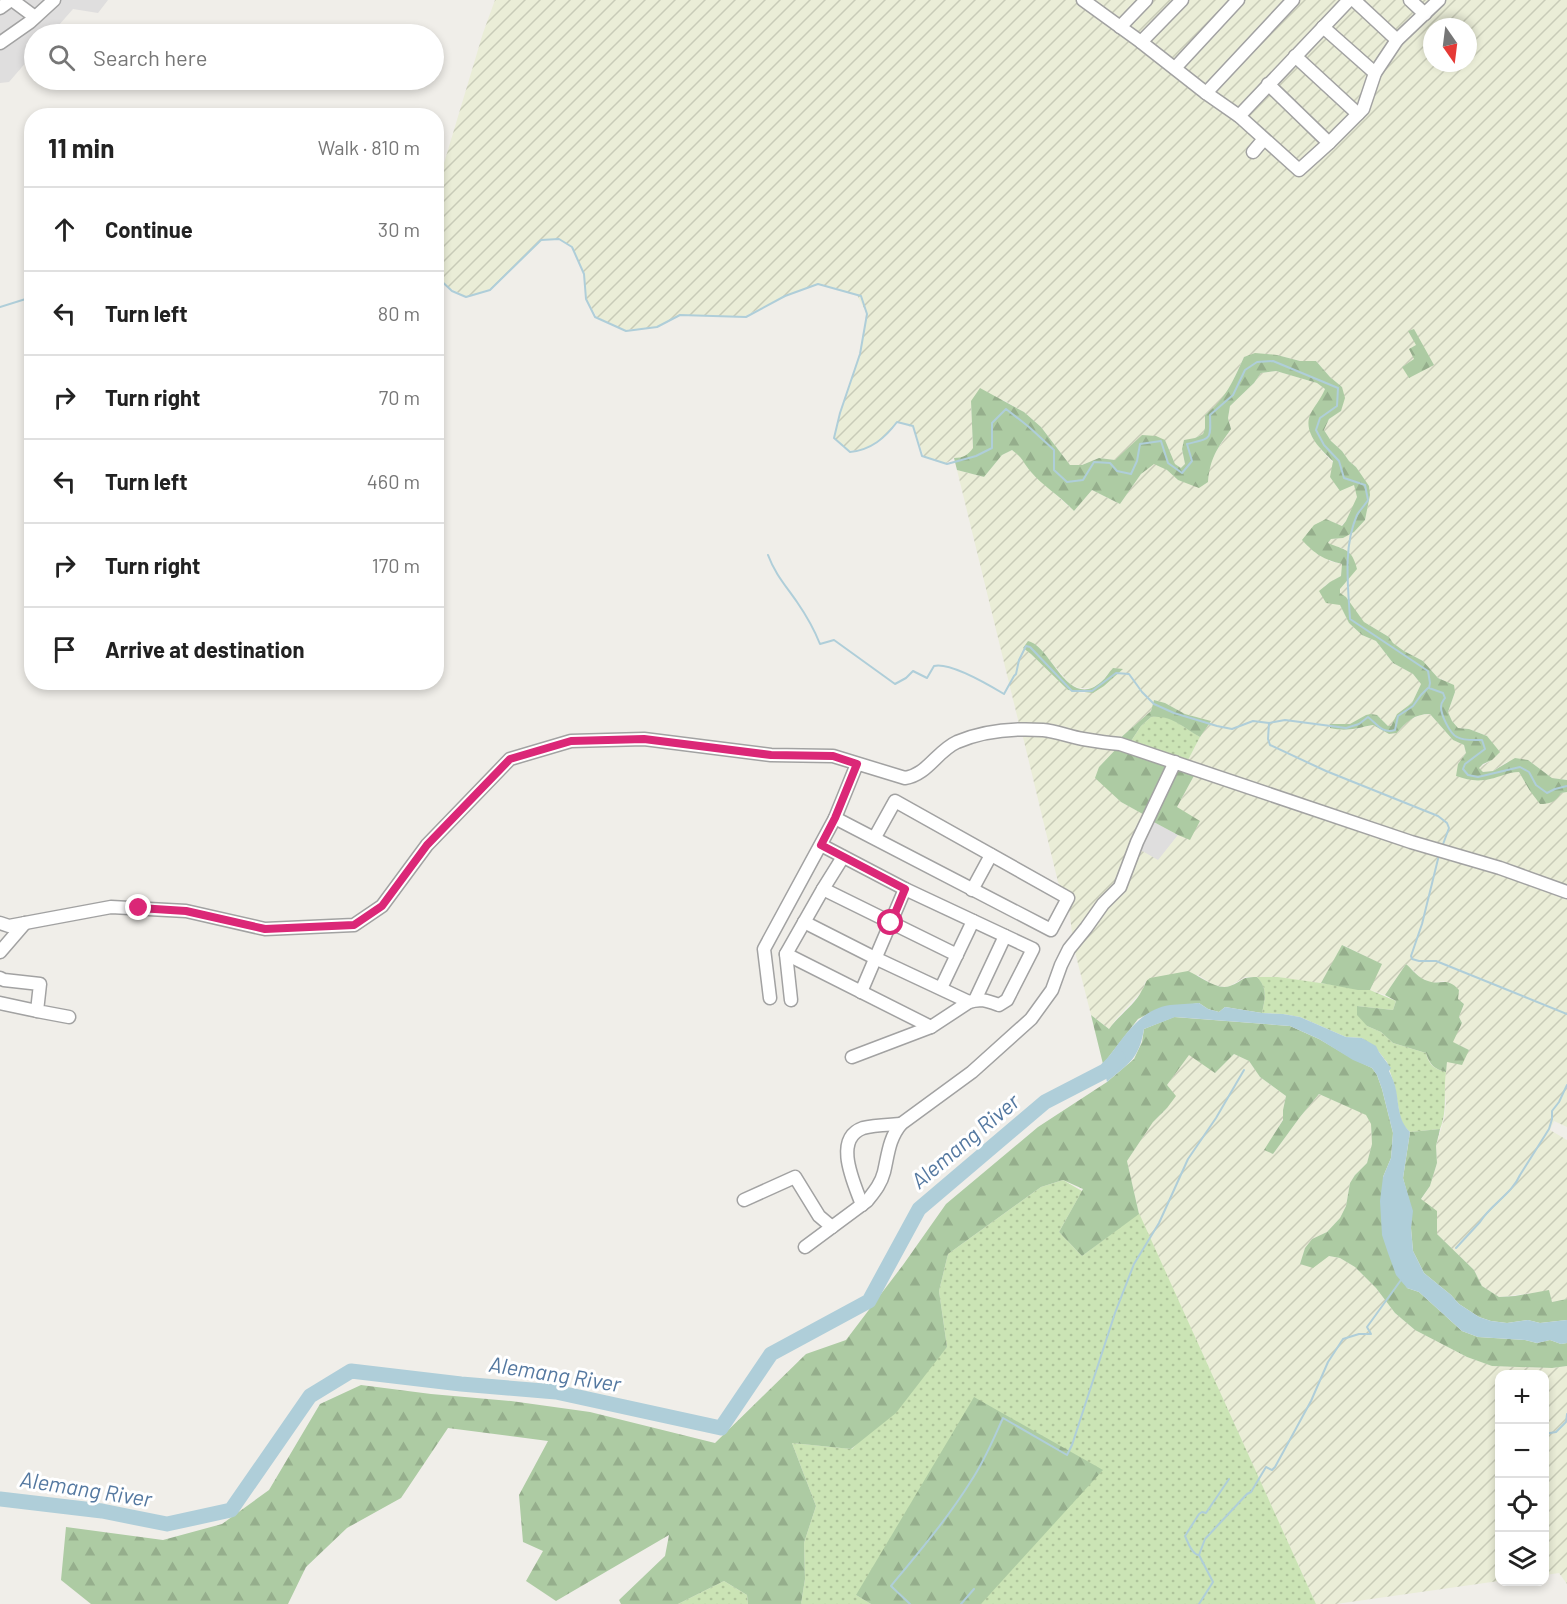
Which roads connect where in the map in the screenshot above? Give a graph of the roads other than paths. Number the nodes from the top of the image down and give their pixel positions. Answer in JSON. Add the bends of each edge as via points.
{"nodes":[{"id":1,"x":12,"y":0,"type":"edge"},
{"id":2,"x":54,"y":0,"type":"edge"},
{"id":3,"x":1083,"y":0,"type":"edge"},
{"id":4,"x":1146,"y":0,"type":"edge"},
{"id":5,"x":1182,"y":0,"type":"edge"},
{"id":6,"x":1238,"y":0,"type":"edge"},
{"id":7,"x":1293,"y":0,"type":"edge"},
{"id":8,"x":1349,"y":0,"type":"edge"},
{"id":9,"x":1354,"y":0,"type":"edge"},
{"id":10,"x":1410,"y":0,"type":"edge"},
{"id":11,"x":1439,"y":0,"type":"edge"},
{"id":12,"x":0,"y":8,"type":"edge"},
{"id":13,"x":1425,"y":14,"type":"junction"},
{"id":14,"x":35,"y":17,"type":"junction"},
{"id":15,"x":26,"y":24,"type":"edge"},
{"id":16,"x":24,"y":25,"type":"edge"},
{"id":17,"x":1120,"y":27,"type":"junction"},
{"id":18,"x":1323,"y":27,"type":"junction"},
{"id":19,"x":1397,"y":40,"type":"junction"},
{"id":20,"x":1141,"y":42,"type":"junction"},
{"id":21,"x":0,"y":43,"type":"edge"},
{"id":22,"x":1295,"y":56,"type":"junction"},
{"id":23,"x":1175,"y":68,"type":"junction"},
{"id":24,"x":1375,"y":73,"type":"junction"},
{"id":25,"x":1268,"y":84,"type":"junction"},
{"id":26,"x":1206,"y":93,"type":"junction"},
{"id":27,"x":1358,"y":114,"type":"junction"},
{"id":28,"x":1239,"y":116,"type":"junction"},
{"id":29,"x":1264,"y":139,"type":"junction"},
{"id":30,"x":1329,"y":143,"type":"junction"},
{"id":31,"x":1253,"y":152,"type":"dead end"},
{"id":32,"x":1175,"y":762,"type":"junction"},
{"id":33,"x":857,"y":764,"type":"junction"},
{"id":34,"x":835,"y":818,"type":"junction"},
{"id":35,"x":875,"y":837,"type":"junction"},
{"id":36,"x":821,"y":845,"type":"junction"},
{"id":37,"x":991,"y":855,"type":"junction"},
{"id":38,"x":843,"y":857,"type":"junction"},
{"id":39,"x":823,"y":889,"type":"junction"},
{"id":40,"x":905,"y":889,"type":"junction"},
{"id":41,"x":972,"y":890,"type":"junction"},
{"id":42,"x":1567,"y":892,"type":"edge"},
{"id":43,"x":973,"y":921,"type":"junction"},
{"id":44,"x":804,"y":922,"type":"junction"},
{"id":45,"x":0,"y":923,"type":"edge"},
{"id":46,"x":25,"y":923,"type":"junction"},
{"id":47,"x":891,"y":923,"type":"junction"},
{"id":48,"x":1005,"y":936,"type":"junction"},
{"id":49,"x":0,"y":952,"type":"edge"},
{"id":50,"x":786,"y":954,"type":"junction"},
{"id":51,"x":957,"y":955,"type":"junction"},
{"id":52,"x":875,"y":958,"type":"junction"},
{"id":53,"x":0,"y":978,"type":"edge"},
{"id":54,"x":941,"y":988,"type":"junction"},
{"id":55,"x":861,"y":992,"type":"junction"},
{"id":56,"x":770,"y":998,"type":"dead end"},
{"id":57,"x":791,"y":1000,"type":"dead end"},
{"id":58,"x":972,"y":1001,"type":"junction"},
{"id":59,"x":0,"y":1003,"type":"edge"},
{"id":60,"x":37,"y":1011,"type":"junction"},
{"id":61,"x":69,"y":1017,"type":"dead end"},
{"id":62,"x":931,"y":1027,"type":"junction"},
{"id":63,"x":852,"y":1057,"type":"dead end"},
{"id":64,"x":901,"y":1124,"type":"junction"},
{"id":65,"x":744,"y":1200,"type":"dead end"},
{"id":66,"x":862,"y":1205,"type":"junction"},
{"id":67,"x":832,"y":1227,"type":"junction"},
{"id":68,"x":805,"y":1247,"type":"dead end"}],
"edges":[{"from":1,"to":12,"type":"street"},
{"from":1,"to":14,"type":"street"},
{"from":2,"to":14,"type":"street"},
{"from":3,"to":17,"type":"street"},
{"from":4,"to":17,"type":"street"},
{"from":5,"to":20,"type":"street"},
{"from":6,"to":23,"type":"street"},
{"from":7,"to":26,"type":"street"},
{"from":8,"to":18,"type":"street"},
{"from":9,"to":19,"type":"street"},
{"from":10,"to":13,"type":"street"},
{"from":11,"to":13,"type":"street"},
{"from":13,"to":19,"type":"street"},
{"from":14,"to":15,"type":"street"},
{"from":16,"to":21,"type":"street"},
{"from":17,"to":20,"type":"street"},
{"from":18,"to":22,"type":"street"},
{"from":18,"to":24,"type":"street"},
{"from":19,"to":24,"type":"street"},
{"from":20,"to":23,"type":"street"},
{"from":22,"to":25,"type":"street"},
{"from":22,"to":27,"type":"street"},
{"from":23,"to":26,"type":"street"},
{"from":24,"to":27,"type":"street"},
{"from":25,"to":28,"type":"street"},
{"from":25,"to":30,"type":"street"},
{"from":26,"to":28,"type":"street"},
{"from":27,"to":30,"type":"street"},
{"from":28,"to":29,"type":"street"},
{"from":29,"to":30,"type":"street","via":[[1299,170]]},
{"from":29,"to":31,"type":"street"},
{"from":32,"to":33,"type":"street","via":[[1120,744],[1044,730],[994,732],[954,743],[911,778]]},
{"from":32,"to":42,"type":"street"},
{"from":32,"to":64,"type":"street","via":[[1120,887],[1069,949],[1052,990],[1031,1019],[972,1072]]},
{"from":33,"to":34,"type":"street"},
{"from":33,"to":46,"type":"street","via":[[833,756],[771,755],[644,739],[571,741],[510,759],[427,845],[382,906],[354,925],[265,929],[186,911],[111,907]]},
{"from":34,"to":35,"type":"street"},
{"from":34,"to":36,"type":"street"},
{"from":35,"to":37,"type":"street","via":[[895,801]]},
{"from":35,"to":41,"type":"street"},
{"from":36,"to":38,"type":"street"},
{"from":36,"to":56,"type":"street","via":[[764,949]]},
{"from":37,"to":41,"type":"street"},
{"from":37,"to":41,"type":"street","via":[[1068,898],[1051,930]]},
{"from":38,"to":39,"type":"street"},
{"from":38,"to":40,"type":"street"},
{"from":39,"to":44,"type":"street"},
{"from":39,"to":47,"type":"street"},
{"from":40,"to":43,"type":"street"},
{"from":40,"to":47,"type":"street"},
{"from":43,"to":48,"type":"street"},
{"from":43,"to":51,"type":"street"},
{"from":44,"to":50,"type":"street"},
{"from":44,"to":52,"type":"street"},
{"from":45,"to":46,"type":"street"},
{"from":46,"to":49,"type":"street"},
{"from":47,"to":51,"type":"street"},
{"from":47,"to":52,"type":"street"},
{"from":48,"to":58,"type":"street"},
{"from":48,"to":58,"type":"street","via":[[1033,949],[1004,1003]]},
{"from":50,"to":55,"type":"street"},
{"from":50,"to":57,"type":"street"},
{"from":51,"to":54,"type":"street"},
{"from":52,"to":54,"type":"street"},
{"from":52,"to":55,"type":"street"},
{"from":53,"to":60,"type":"street","via":[[40,984]]},
{"from":54,"to":58,"type":"street"},
{"from":55,"to":62,"type":"street"},
{"from":58,"to":62,"type":"street"},
{"from":59,"to":60,"type":"street"},
{"from":60,"to":61,"type":"street"},
{"from":62,"to":63,"type":"street"},
{"from":64,"to":66,"type":"street","via":[[893,1134],[879,1185]]},
{"from":64,"to":66,"type":"street","via":[[860,1129],[847,1146]]},
{"from":65,"to":67,"type":"street","via":[[795,1177],[819,1216]]},
{"from":66,"to":67,"type":"street"},
{"from":67,"to":68,"type":"street"}]}
